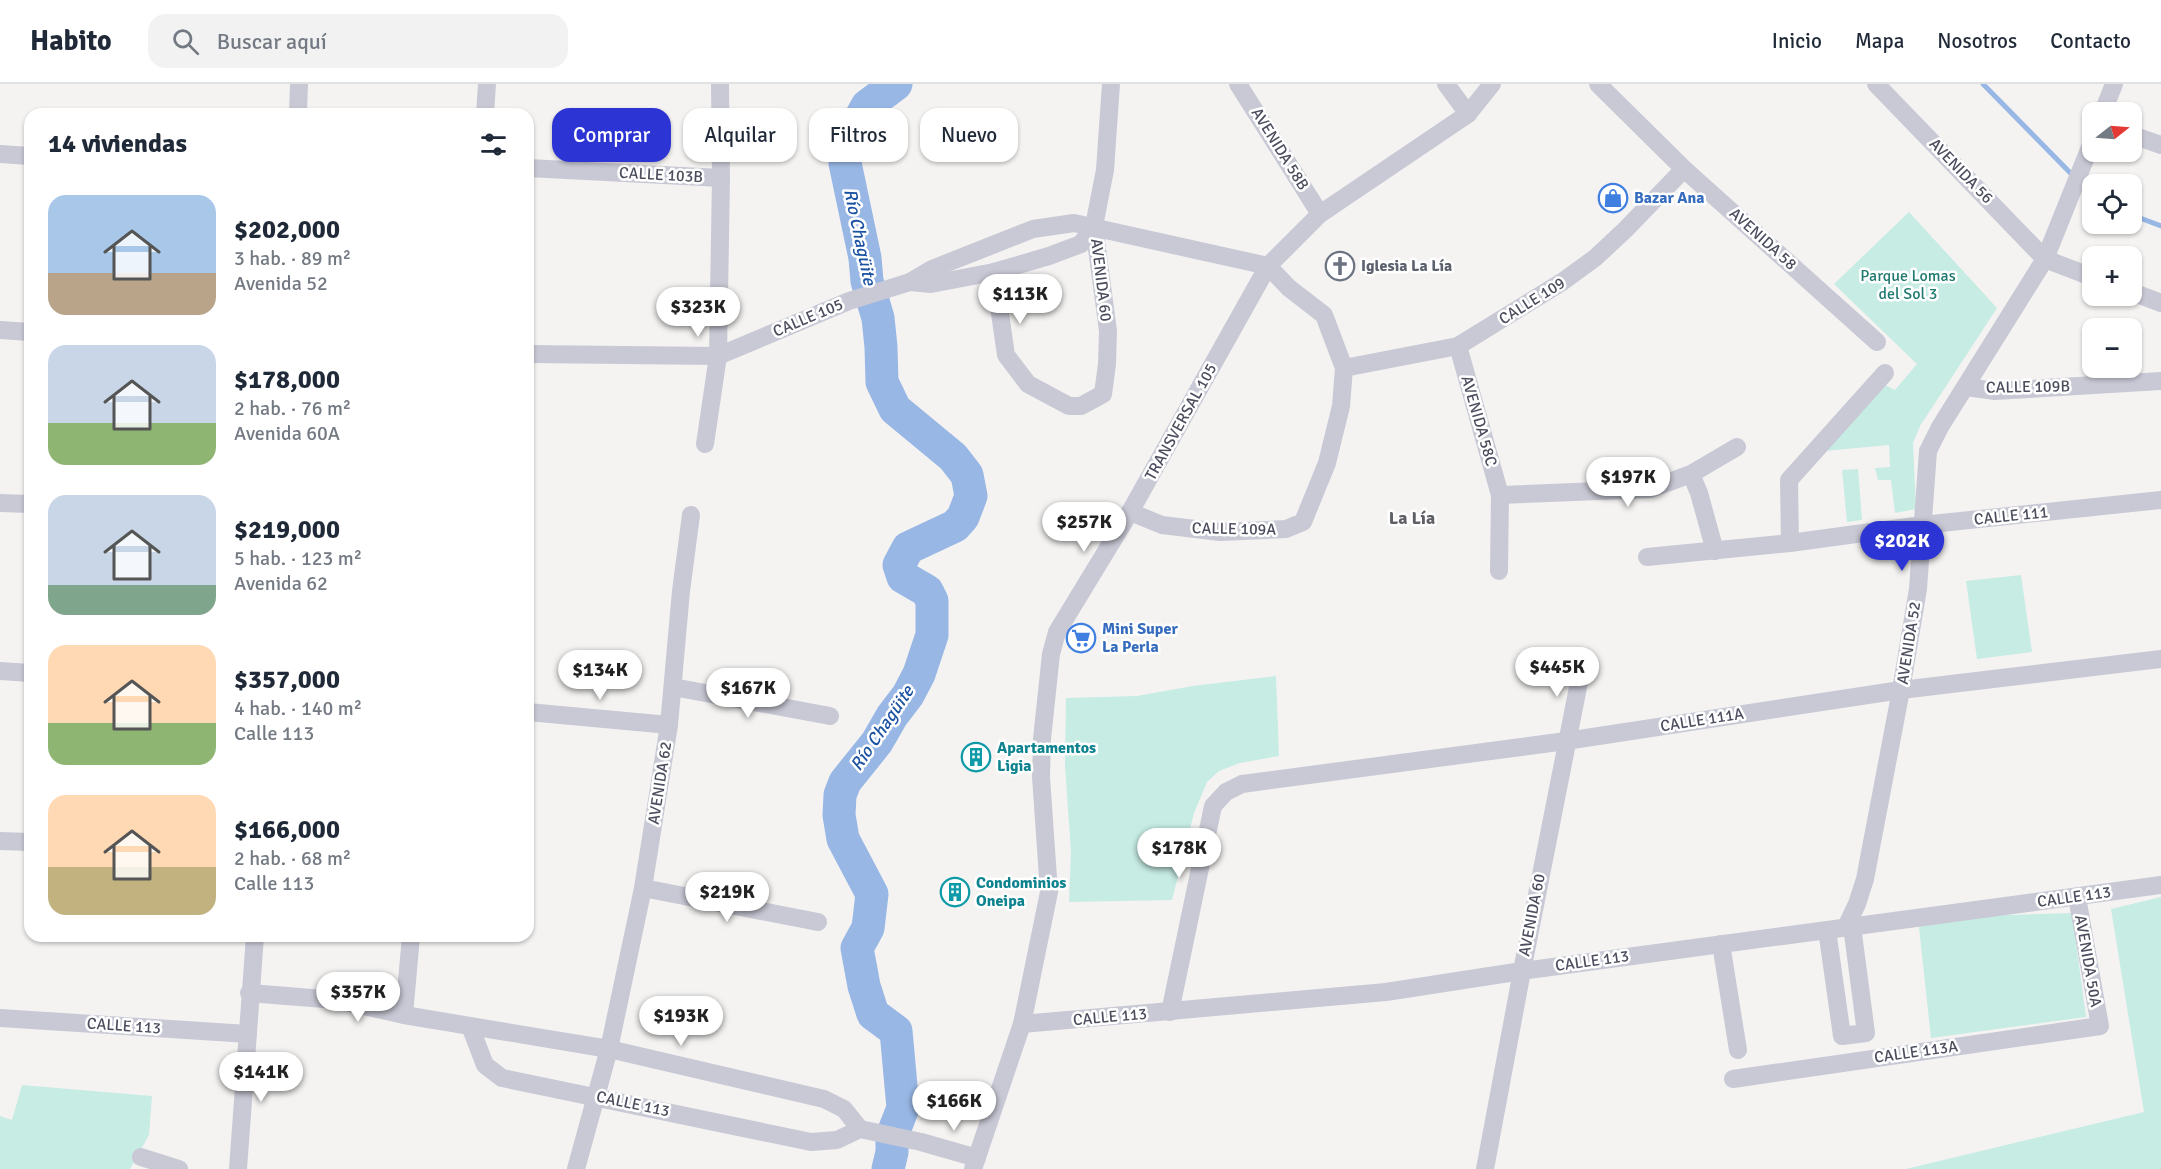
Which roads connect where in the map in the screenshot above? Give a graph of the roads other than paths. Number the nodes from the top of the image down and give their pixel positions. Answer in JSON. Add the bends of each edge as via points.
{"nodes":[{"id":1,"x":299,"y":84,"type":"edge"},
{"id":2,"x":487,"y":84,"type":"edge"},
{"id":3,"x":720,"y":84,"type":"edge"},
{"id":4,"x":1111,"y":84,"type":"edge"},
{"id":5,"x":1238,"y":84,"type":"edge"},
{"id":6,"x":1446,"y":84,"type":"edge"},
{"id":7,"x":1492,"y":84,"type":"edge"},
{"id":8,"x":1599,"y":84,"type":"edge"},
{"id":9,"x":1876,"y":84,"type":"edge"},
{"id":10,"x":2114,"y":84,"type":"edge"},
{"id":11,"x":2107,"y":102,"type":"edge"},
{"id":12,"x":298,"y":108,"type":"edge"},
{"id":13,"x":485,"y":108,"type":"edge"},
{"id":14,"x":1468,"y":114,"type":"junction"},
{"id":15,"x":2142,"y":138,"type":"edge"},
{"id":16,"x":2161,"y":145,"type":"edge"},
{"id":17,"x":0,"y":154,"type":"edge"},
{"id":18,"x":24,"y":156,"type":"edge"},
{"id":19,"x":2085,"y":162,"type":"edge"},
{"id":20,"x":534,"y":168,"type":"edge"},
{"id":21,"x":1684,"y":169,"type":"junction"},
{"id":22,"x":721,"y":178,"type":"junction"},
{"id":23,"x":1320,"y":214,"type":"junction"},
{"id":24,"x":1094,"y":226,"type":"junction"},
{"id":25,"x":2045,"y":259,"type":"junction"},
{"id":26,"x":1268,"y":266,"type":"junction"},
{"id":27,"x":994,"y":272,"type":"junction"},
{"id":28,"x":2082,"y":273,"type":"edge"},
{"id":29,"x":910,"y":282,"type":"junction"},
{"id":30,"x":2142,"y":296,"type":"edge"},
{"id":31,"x":2161,"y":303,"type":"edge"},
{"id":32,"x":0,"y":330,"type":"edge"},
{"id":33,"x":24,"y":332,"type":"edge"},
{"id":34,"x":1877,"y":342,"type":"dead end"},
{"id":35,"x":1458,"y":346,"type":"junction"},
{"id":36,"x":534,"y":354,"type":"edge"},
{"id":37,"x":718,"y":356,"type":"junction"},
{"id":38,"x":1344,"y":368,"type":"junction"},
{"id":39,"x":1885,"y":373,"type":"dead end"},
{"id":40,"x":2161,"y":381,"type":"edge"},
{"id":41,"x":1967,"y":387,"type":"junction"},
{"id":42,"x":705,"y":444,"type":"dead end"},
{"id":43,"x":1737,"y":447,"type":"dead end"},
{"id":44,"x":1691,"y":474,"type":"junction"},
{"id":45,"x":1500,"y":495,"type":"junction"},
{"id":46,"x":2161,"y":501,"type":"edge"},
{"id":47,"x":0,"y":503,"type":"edge"},
{"id":48,"x":24,"y":504,"type":"edge"},
{"id":49,"x":1130,"y":512,"type":"junction"},
{"id":50,"x":691,"y":515,"type":"dead end"},
{"id":51,"x":1922,"y":525,"type":"junction"},
{"id":52,"x":1790,"y":543,"type":"junction"},
{"id":53,"x":1715,"y":551,"type":"junction"},
{"id":54,"x":1647,"y":557,"type":"dead end"},
{"id":55,"x":1499,"y":572,"type":"dead end"},
{"id":56,"x":2161,"y":659,"type":"edge"},
{"id":57,"x":1583,"y":662,"type":"dead end"},
{"id":58,"x":0,"y":671,"type":"edge"},
{"id":59,"x":24,"y":673,"type":"edge"},
{"id":60,"x":673,"y":687,"type":"junction"},
{"id":61,"x":1901,"y":690,"type":"junction"},
{"id":62,"x":534,"y":713,"type":"edge"},
{"id":63,"x":830,"y":716,"type":"dead end"},
{"id":64,"x":669,"y":725,"type":"junction"},
{"id":65,"x":1566,"y":741,"type":"junction"},
{"id":66,"x":0,"y":841,"type":"edge"},
{"id":67,"x":24,"y":842,"type":"edge"},
{"id":68,"x":2161,"y":885,"type":"edge"},
{"id":69,"x":643,"y":888,"type":"junction"},
{"id":70,"x":2077,"y":897,"type":"junction"},
{"id":71,"x":818,"y":922,"type":"dead end"},
{"id":72,"x":1849,"y":927,"type":"junction"},
{"id":73,"x":1827,"y":930,"type":"junction"},
{"id":74,"x":254,"y":942,"type":"edge"},
{"id":75,"x":410,"y":942,"type":"edge"},
{"id":76,"x":1721,"y":944,"type":"junction"},
{"id":77,"x":1522,"y":971,"type":"junction"},
{"id":78,"x":249,"y":993,"type":"junction"},
{"id":79,"x":1170,"y":1012,"type":"junction"},
{"id":80,"x":404,"y":1015,"type":"junction"},
{"id":81,"x":0,"y":1018,"type":"edge"},
{"id":82,"x":1022,"y":1024,"type":"junction"},
{"id":83,"x":470,"y":1026,"type":"junction"},
{"id":84,"x":2100,"y":1026,"type":"joint"},
{"id":85,"x":248,"y":1034,"type":"junction"},
{"id":86,"x":609,"y":1049,"type":"junction"},
{"id":87,"x":1738,"y":1050,"type":"dead end"},
{"id":88,"x":1733,"y":1079,"type":"dead end"},
{"id":89,"x":596,"y":1096,"type":"junction"},
{"id":90,"x":868,"y":1130,"type":"junction"},
{"id":91,"x":141,"y":1157,"type":"dead end"},
{"id":92,"x":975,"y":1163,"type":"edge"},
{"id":93,"x":179,"y":1169,"type":"edge"},
{"id":94,"x":238,"y":1169,"type":"edge"},
{"id":95,"x":576,"y":1169,"type":"edge"},
{"id":96,"x":1485,"y":1169,"type":"edge"}],
"edges":[{"from":1,"to":12,"type":"street"},
{"from":2,"to":13,"type":"street"},
{"from":3,"to":22,"type":"street"},
{"from":4,"to":24,"type":"street","name":"AVENIDA 60","via":[[1105,170]]},
{"from":5,"to":23,"type":"street","name":"AVENIDA 58B"},
{"from":6,"to":14,"type":"street"},
{"from":7,"to":14,"type":"street","name":"TRANSVERSAL 105"},
{"from":8,"to":21,"type":"street","name":"AVENIDA 58"},
{"from":9,"to":25,"type":"street","name":"AVENIDA 56"},
{"from":10,"to":11,"type":"street"},
{"from":14,"to":23,"type":"street","name":"TRANSVERSAL 105"},
{"from":15,"to":16,"type":"street"},
{"from":17,"to":18,"type":"street"},
{"from":19,"to":25,"type":"street","name":"AVENIDA 52"},
{"from":20,"to":22,"type":"street","name":"CALLE 103B"},
{"from":21,"to":34,"type":"street","name":"AVENIDA 58"},
{"from":21,"to":35,"type":"street","name":"CALLE 109","via":[[1595,258]]},
{"from":22,"to":37,"type":"street"},
{"from":23,"to":26,"type":"street","name":"TRANSVERSAL 105"},
{"from":24,"to":26,"type":"street","name":"CALLE 105"},
{"from":24,"to":27,"type":"street","name":"CALLE 105","via":[[1081,244]]},
{"from":24,"to":27,"type":"street","name":"AVENIDA 60","via":[[1108,331],[1102,394],[1081,406],[1068,406],[1028,384],[1006,355]]},
{"from":24,"to":29,"type":"street","name":"CALLE 105","via":[[1074,223],[1033,229],[932,268]]},
{"from":25,"to":28,"type":"street"},
{"from":25,"to":41,"type":"street","name":"AVENIDA 52"},
{"from":26,"to":38,"type":"street","via":[[1324,315]]},
{"from":26,"to":49,"type":"street","name":"TRANSVERSAL 105"},
{"from":27,"to":29,"type":"street","name":"CALLE 105","via":[[931,284]]},
{"from":29,"to":37,"type":"street","name":"CALLE 105","via":[[862,296]]},
{"from":30,"to":31,"type":"street"},
{"from":32,"to":33,"type":"street"},
{"from":35,"to":38,"type":"street","name":"CALLE 109"},
{"from":35,"to":45,"type":"street","name":"AVENIDA 58C"},
{"from":36,"to":37,"type":"street","name":"CALLE 105"},
{"from":37,"to":42,"type":"street"},
{"from":38,"to":49,"type":"street","name":"CALLE 109A","via":[[1341,406],[1327,463],[1303,522],[1286,529],[1220,532],[1162,525]]},
{"from":39,"to":52,"type":"street","via":[[1789,480]]},
{"from":40,"to":41,"type":"street","name":"CALLE 109B","via":[[1995,391]]},
{"from":41,"to":51,"type":"street","name":"AVENIDA 52","via":[[1928,452]]},
{"from":43,"to":44,"type":"street"},
{"from":44,"to":45,"type":"street","via":[[1650,489]]},
{"from":44,"to":53,"type":"street"},
{"from":45,"to":55,"type":"street","name":"AVENIDA 58C"},
{"from":46,"to":51,"type":"street","name":"CALLE 111"},
{"from":47,"to":48,"type":"street"},
{"from":49,"to":82,"type":"street","name":"TRANSVERSAL 105","via":[[1058,632],[1051,654],[1041,777],[1049,892]]},
{"from":50,"to":60,"type":"street","name":"AVENIDA 62"},
{"from":51,"to":52,"type":"street","name":"CALLE 111"},
{"from":51,"to":61,"type":"street","name":"AVENIDA 52","via":[[1918,589]]},
{"from":52,"to":53,"type":"street","name":"CALLE 111"},
{"from":53,"to":54,"type":"street","name":"CALLE 111"},
{"from":56,"to":61,"type":"street","name":"CALLE 111A"},
{"from":57,"to":65,"type":"street","name":"AVENIDA 60"},
{"from":58,"to":59,"type":"street"},
{"from":60,"to":63,"type":"street"},
{"from":60,"to":64,"type":"street","name":"AVENIDA 62"},
{"from":61,"to":65,"type":"street","name":"CALLE 111A"},
{"from":61,"to":72,"type":"street","name":"AVENIDA 52","via":[[1865,879]]},
{"from":62,"to":64,"type":"street"},
{"from":64,"to":69,"type":"street","name":"AVENIDA 62"},
{"from":65,"to":77,"type":"street","name":"AVENIDA 60"},
{"from":65,"to":79,"type":"street","name":"CALLE 111A","via":[[1242,784],[1226,792],[1213,806]]},
{"from":66,"to":67,"type":"street"},
{"from":68,"to":70,"type":"street","name":"CALLE 113"},
{"from":69,"to":71,"type":"street"},
{"from":69,"to":86,"type":"street","name":"AVENIDA 62"},
{"from":70,"to":72,"type":"street","name":"CALLE 113"},
{"from":70,"to":84,"type":"street","name":"AVENIDA 50A"},
{"from":72,"to":73,"type":"street","name":"CALLE 113"},
{"from":72,"to":73,"type":"street","via":[[1866,1033],[1842,1036]]},
{"from":73,"to":76,"type":"street","name":"CALLE 113"},
{"from":74,"to":78,"type":"street"},
{"from":75,"to":80,"type":"street"},
{"from":76,"to":77,"type":"street","name":"CALLE 113"},
{"from":76,"to":87,"type":"street"},
{"from":77,"to":79,"type":"street","name":"CALLE 113","via":[[1386,992]]},
{"from":77,"to":96,"type":"street","name":"AVENIDA 60"},
{"from":78,"to":80,"type":"street","via":[[337,1000]]},
{"from":78,"to":85,"type":"street"},
{"from":79,"to":82,"type":"street","name":"CALLE 113"},
{"from":80,"to":83,"type":"street"},
{"from":81,"to":85,"type":"street","name":"CALLE 113"},
{"from":82,"to":92,"type":"street","name":"TRANSVERSAL 105"},
{"from":83,"to":86,"type":"street"},
{"from":83,"to":89,"type":"street","name":"CALLE 113","via":[[485,1065],[501,1078]]},
{"from":84,"to":88,"type":"street","name":"CALLE 113A"},
{"from":85,"to":94,"type":"street"},
{"from":86,"to":89,"type":"street","name":"AVENIDA 62"},
{"from":86,"to":90,"type":"street","via":[[824,1099],[844,1109]]},
{"from":89,"to":90,"type":"street","name":"CALLE 113","via":[[811,1142],[837,1140]]},
{"from":89,"to":95,"type":"street","name":"AVENIDA 62"},
{"from":90,"to":92,"type":"street","via":[[921,1142]]},
{"from":91,"to":93,"type":"street"}]}
